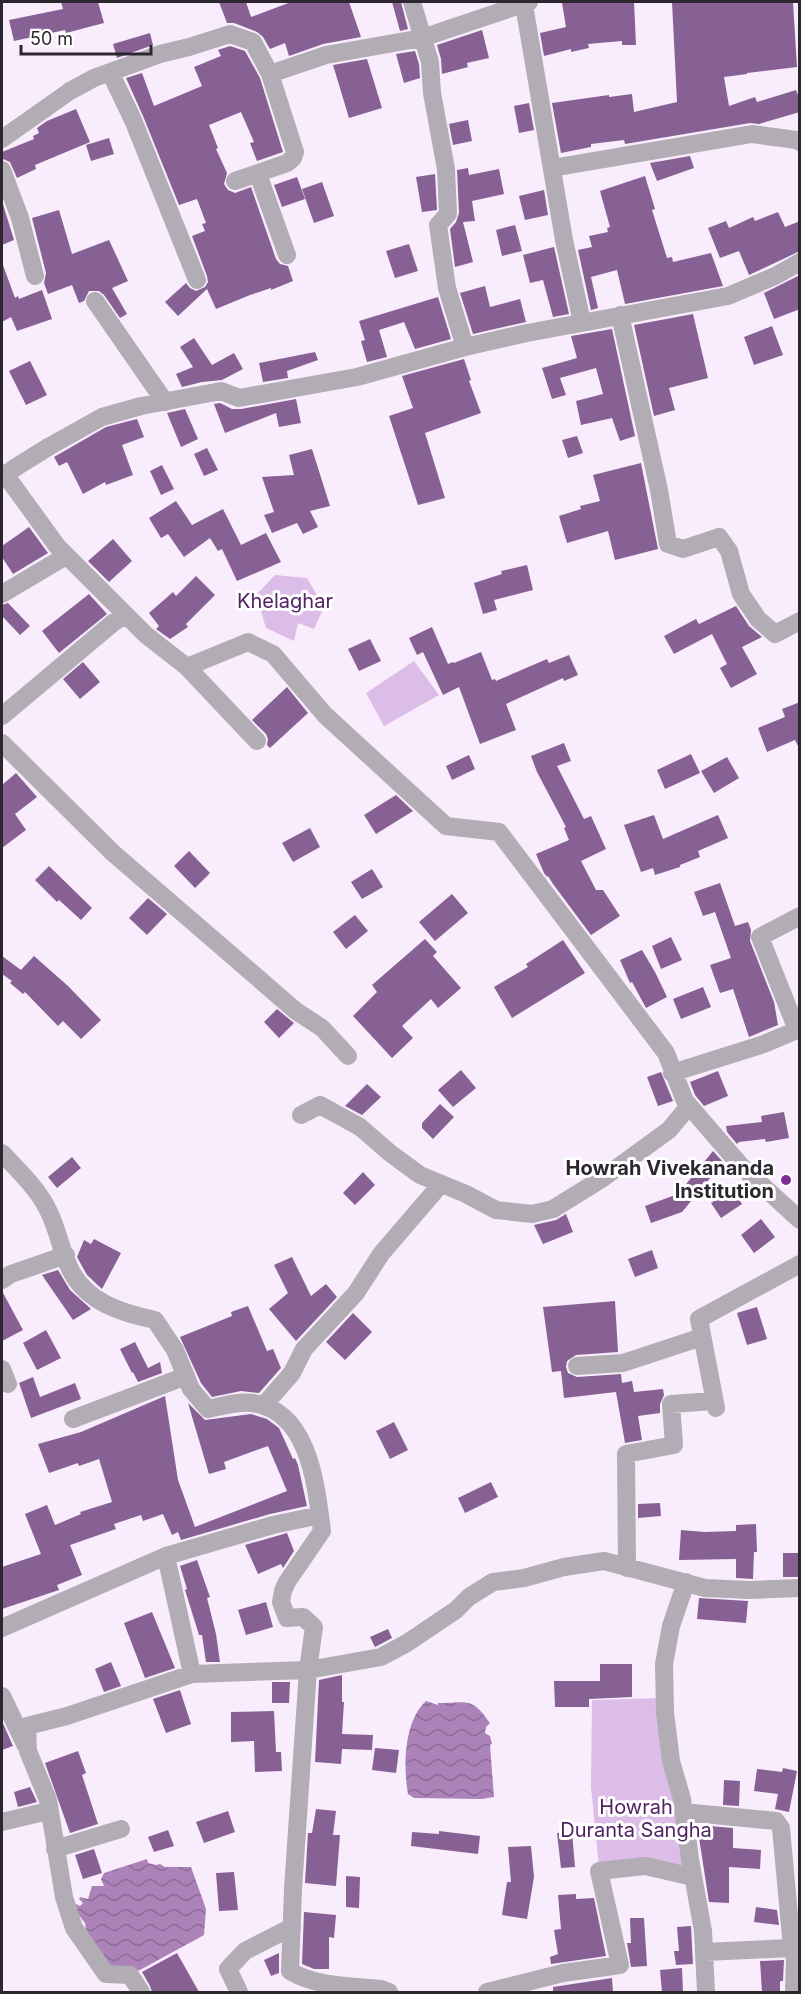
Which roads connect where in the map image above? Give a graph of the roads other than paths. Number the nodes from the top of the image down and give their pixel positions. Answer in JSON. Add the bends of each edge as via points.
{"nodes":[{"id":1,"x":412,"y":2,"type":"edge"},
{"id":2,"x":526,"y":3,"type":"edge"},
{"id":3,"x":422,"y":38,"type":"junction"},
{"id":4,"x":110,"y":72,"type":"junction"},
{"id":5,"x":270,"y":74,"type":"junction"},
{"id":6,"x":2,"y":138,"type":"edge"},
{"id":7,"x":800,"y":142,"type":"edge"},
{"id":8,"x":552,"y":168,"type":"junction"},
{"id":9,"x":2,"y":170,"type":"edge"},
{"id":10,"x":258,"y":174,"type":"junction"},
{"id":11,"x":235,"y":182,"type":"dead end"},
{"id":12,"x":287,"y":255,"type":"dead end"},
{"id":13,"x":800,"y":262,"type":"edge"},
{"id":14,"x":35,"y":276,"type":"dead end"},
{"id":15,"x":197,"y":280,"type":"dead end"},
{"id":16,"x":95,"y":301,"type":"dead end"},
{"id":17,"x":620,"y":315,"type":"junction"},
{"id":18,"x":582,"y":322,"type":"junction"},
{"id":19,"x":465,"y":347,"type":"junction"},
{"id":20,"x":165,"y":402,"type":"junction"},
{"id":21,"x":4,"y":475,"type":"edge"},
{"id":22,"x":66,"y":556,"type":"junction"},
{"id":23,"x":2,"y":594,"type":"edge"},
{"id":24,"x":126,"y":615,"type":"junction"},
{"id":25,"x":800,"y":621,"type":"edge"},
{"id":26,"x":187,"y":667,"type":"junction"},
{"id":27,"x":2,"y":717,"type":"edge"},
{"id":28,"x":257,"y":741,"type":"dead end"},
{"id":29,"x":2,"y":746,"type":"edge"},
{"id":30,"x":800,"y":916,"type":"edge"},
{"id":31,"x":348,"y":1056,"type":"dead end"},
{"id":32,"x":672,"y":1073,"type":"junction"},
{"id":33,"x":689,"y":1106,"type":"junction"},
{"id":34,"x":302,"y":1114,"type":"dead end"},
{"id":35,"x":2,"y":1153,"type":"edge"},
{"id":36,"x":441,"y":1184,"type":"junction"},
{"id":37,"x":800,"y":1220,"type":"edge"},
{"id":38,"x":66,"y":1255,"type":"junction"},
{"id":39,"x":800,"y":1264,"type":"edge"},
{"id":40,"x":2,"y":1280,"type":"edge"},
{"id":41,"x":702,"y":1337,"type":"junction"},
{"id":42,"x":577,"y":1366,"type":"dead end"},
{"id":43,"x":186,"y":1376,"type":"junction"},
{"id":44,"x":264,"y":1405,"type":"junction"},
{"id":45,"x":73,"y":1419,"type":"dead end"},
{"id":46,"x":320,"y":1515,"type":"junction"},
{"id":47,"x":166,"y":1556,"type":"junction"},
{"id":48,"x":627,"y":1568,"type":"junction"},
{"id":49,"x":686,"y":1582,"type":"junction"},
{"id":50,"x":800,"y":1588,"type":"edge"},
{"id":51,"x":2,"y":1628,"type":"edge"},
{"id":52,"x":308,"y":1670,"type":"junction"},
{"id":53,"x":192,"y":1674,"type":"junction"},
{"id":54,"x":2,"y":1696,"type":"edge"},
{"id":55,"x":28,"y":1751,"type":"junction"},
{"id":56,"x":48,"y":1812,"type":"junction"},
{"id":57,"x":683,"y":1812,"type":"junction"},
{"id":58,"x":2,"y":1822,"type":"edge"},
{"id":59,"x":121,"y":1829,"type":"dead end"},
{"id":60,"x":55,"y":1849,"type":"junction"},
{"id":61,"x":693,"y":1877,"type":"junction"},
{"id":62,"x":292,"y":1927,"type":"junction"},
{"id":63,"x":792,"y":1948,"type":"junction"},
{"id":64,"x":705,"y":1952,"type":"junction"},
{"id":65,"x":141,"y":1992,"type":"edge"},
{"id":66,"x":239,"y":1992,"type":"edge"},
{"id":67,"x":389,"y":1992,"type":"edge"},
{"id":68,"x":487,"y":1992,"type":"edge"},
{"id":69,"x":706,"y":1992,"type":"edge"},
{"id":70,"x":794,"y":1992,"type":"edge"}],
"edges":[{"from":1,"to":3,"type":"street"},
{"from":2,"to":3,"type":"street"},
{"from":2,"to":8,"type":"street"},
{"from":3,"to":5,"type":"street","via":[[326,55]]},
{"from":3,"to":19,"type":"street","via":[[446,169],[448,214],[438,225],[447,288]]},
{"from":4,"to":5,"type":"street","via":[[230,34],[253,42]]},
{"from":4,"to":6,"type":"street","via":[[70,91]]},
{"from":4,"to":15,"type":"street"},
{"from":5,"to":10,"type":"street","via":[[294,152],[287,163]]},
{"from":7,"to":8,"type":"street","via":[[752,134]]},
{"from":8,"to":18,"type":"street"},
{"from":9,"to":14,"type":"street"},
{"from":10,"to":11,"type":"street"},
{"from":10,"to":12,"type":"street"},
{"from":13,"to":17,"type":"street","via":[[729,296]]},
{"from":16,"to":20,"type":"street"},
{"from":17,"to":18,"type":"street"},
{"from":17,"to":25,"type":"street","via":[[668,544],[683,549],[719,537],[729,551],[741,594],[758,619],[775,634]]},
{"from":18,"to":19,"type":"street"},
{"from":19,"to":20,"type":"street","via":[[357,377],[239,398],[221,391]]},
{"from":20,"to":21,"type":"street","via":[[102,417]]},
{"from":21,"to":22,"type":"street"},
{"from":22,"to":23,"type":"street"},
{"from":22,"to":24,"type":"street"},
{"from":24,"to":26,"type":"street"},
{"from":24,"to":27,"type":"street"},
{"from":26,"to":28,"type":"street"},
{"from":26,"to":32,"type":"street","via":[[248,642],[273,654],[325,716],[446,826],[499,832],[666,1053]]},
{"from":29,"to":31,"type":"street","via":[[113,853],[296,1011],[322,1028]]},
{"from":30,"to":32,"type":"street","via":[[760,937],[797,1030]]},
{"from":32,"to":33,"type":"street"},
{"from":33,"to":36,"type":"street","via":[[669,1130],[553,1209],[532,1214],[496,1210]]},
{"from":33,"to":37,"type":"street","via":[[742,1167]]},
{"from":34,"to":36,"type":"street","via":[[320,1105],[360,1127],[420,1175]]},
{"from":35,"to":38,"type":"street","via":[[47,1208]]},
{"from":36,"to":44,"type":"street","via":[[381,1254],[356,1293],[304,1349],[292,1373]]},
{"from":38,"to":40,"type":"street"},
{"from":38,"to":43,"type":"street","via":[[71,1271],[93,1298],[125,1313],[155,1320]]},
{"from":39,"to":41,"type":"street","via":[[699,1319]]},
{"from":41,"to":42,"type":"street","via":[[623,1363]]},
{"from":41,"to":48,"type":"street","via":[[714,1404],[671,1404],[674,1445],[626,1454]]},
{"from":43,"to":44,"type":"street","via":[[191,1389],[208,1409],[234,1403]]},
{"from":43,"to":45,"type":"street"},
{"from":44,"to":46,"type":"street","via":[[295,1428],[312,1469]]},
{"from":46,"to":47,"type":"street"},
{"from":46,"to":52,"type":"street","via":[[322,1531],[287,1582],[281,1602],[287,1618],[303,1617],[314,1627]]},
{"from":47,"to":51,"type":"street"},
{"from":47,"to":53,"type":"street"},
{"from":48,"to":49,"type":"street"},
{"from":48,"to":52,"type":"street","via":[[604,1562],[494,1582],[381,1657]]},
{"from":49,"to":50,"type":"street","via":[[705,1588]]},
{"from":49,"to":57,"type":"street","via":[[671,1626],[664,1664],[671,1761]]},
{"from":52,"to":53,"type":"street"},
{"from":52,"to":62,"type":"street"},
{"from":53,"to":55,"type":"street","via":[[27,1726]]},
{"from":54,"to":55,"type":"street"},
{"from":55,"to":56,"type":"street","via":[[48,1800]]},
{"from":56,"to":58,"type":"street"},
{"from":56,"to":60,"type":"street"},
{"from":57,"to":61,"type":"street"},
{"from":57,"to":63,"type":"street","via":[[776,1821],[781,1828]]},
{"from":59,"to":60,"type":"street"},
{"from":60,"to":65,"type":"street","via":[[74,1928],[106,1974],[130,1976]]},
{"from":61,"to":64,"type":"street"},
{"from":61,"to":68,"type":"street","via":[[645,1866],[599,1871],[620,1965],[563,1973]]},
{"from":62,"to":66,"type":"street","via":[[246,1951],[228,1969]]},
{"from":62,"to":67,"type":"street","via":[[291,1971],[332,1984]]},
{"from":63,"to":64,"type":"street"},
{"from":63,"to":70,"type":"street"},
{"from":64,"to":69,"type":"street"}]}
